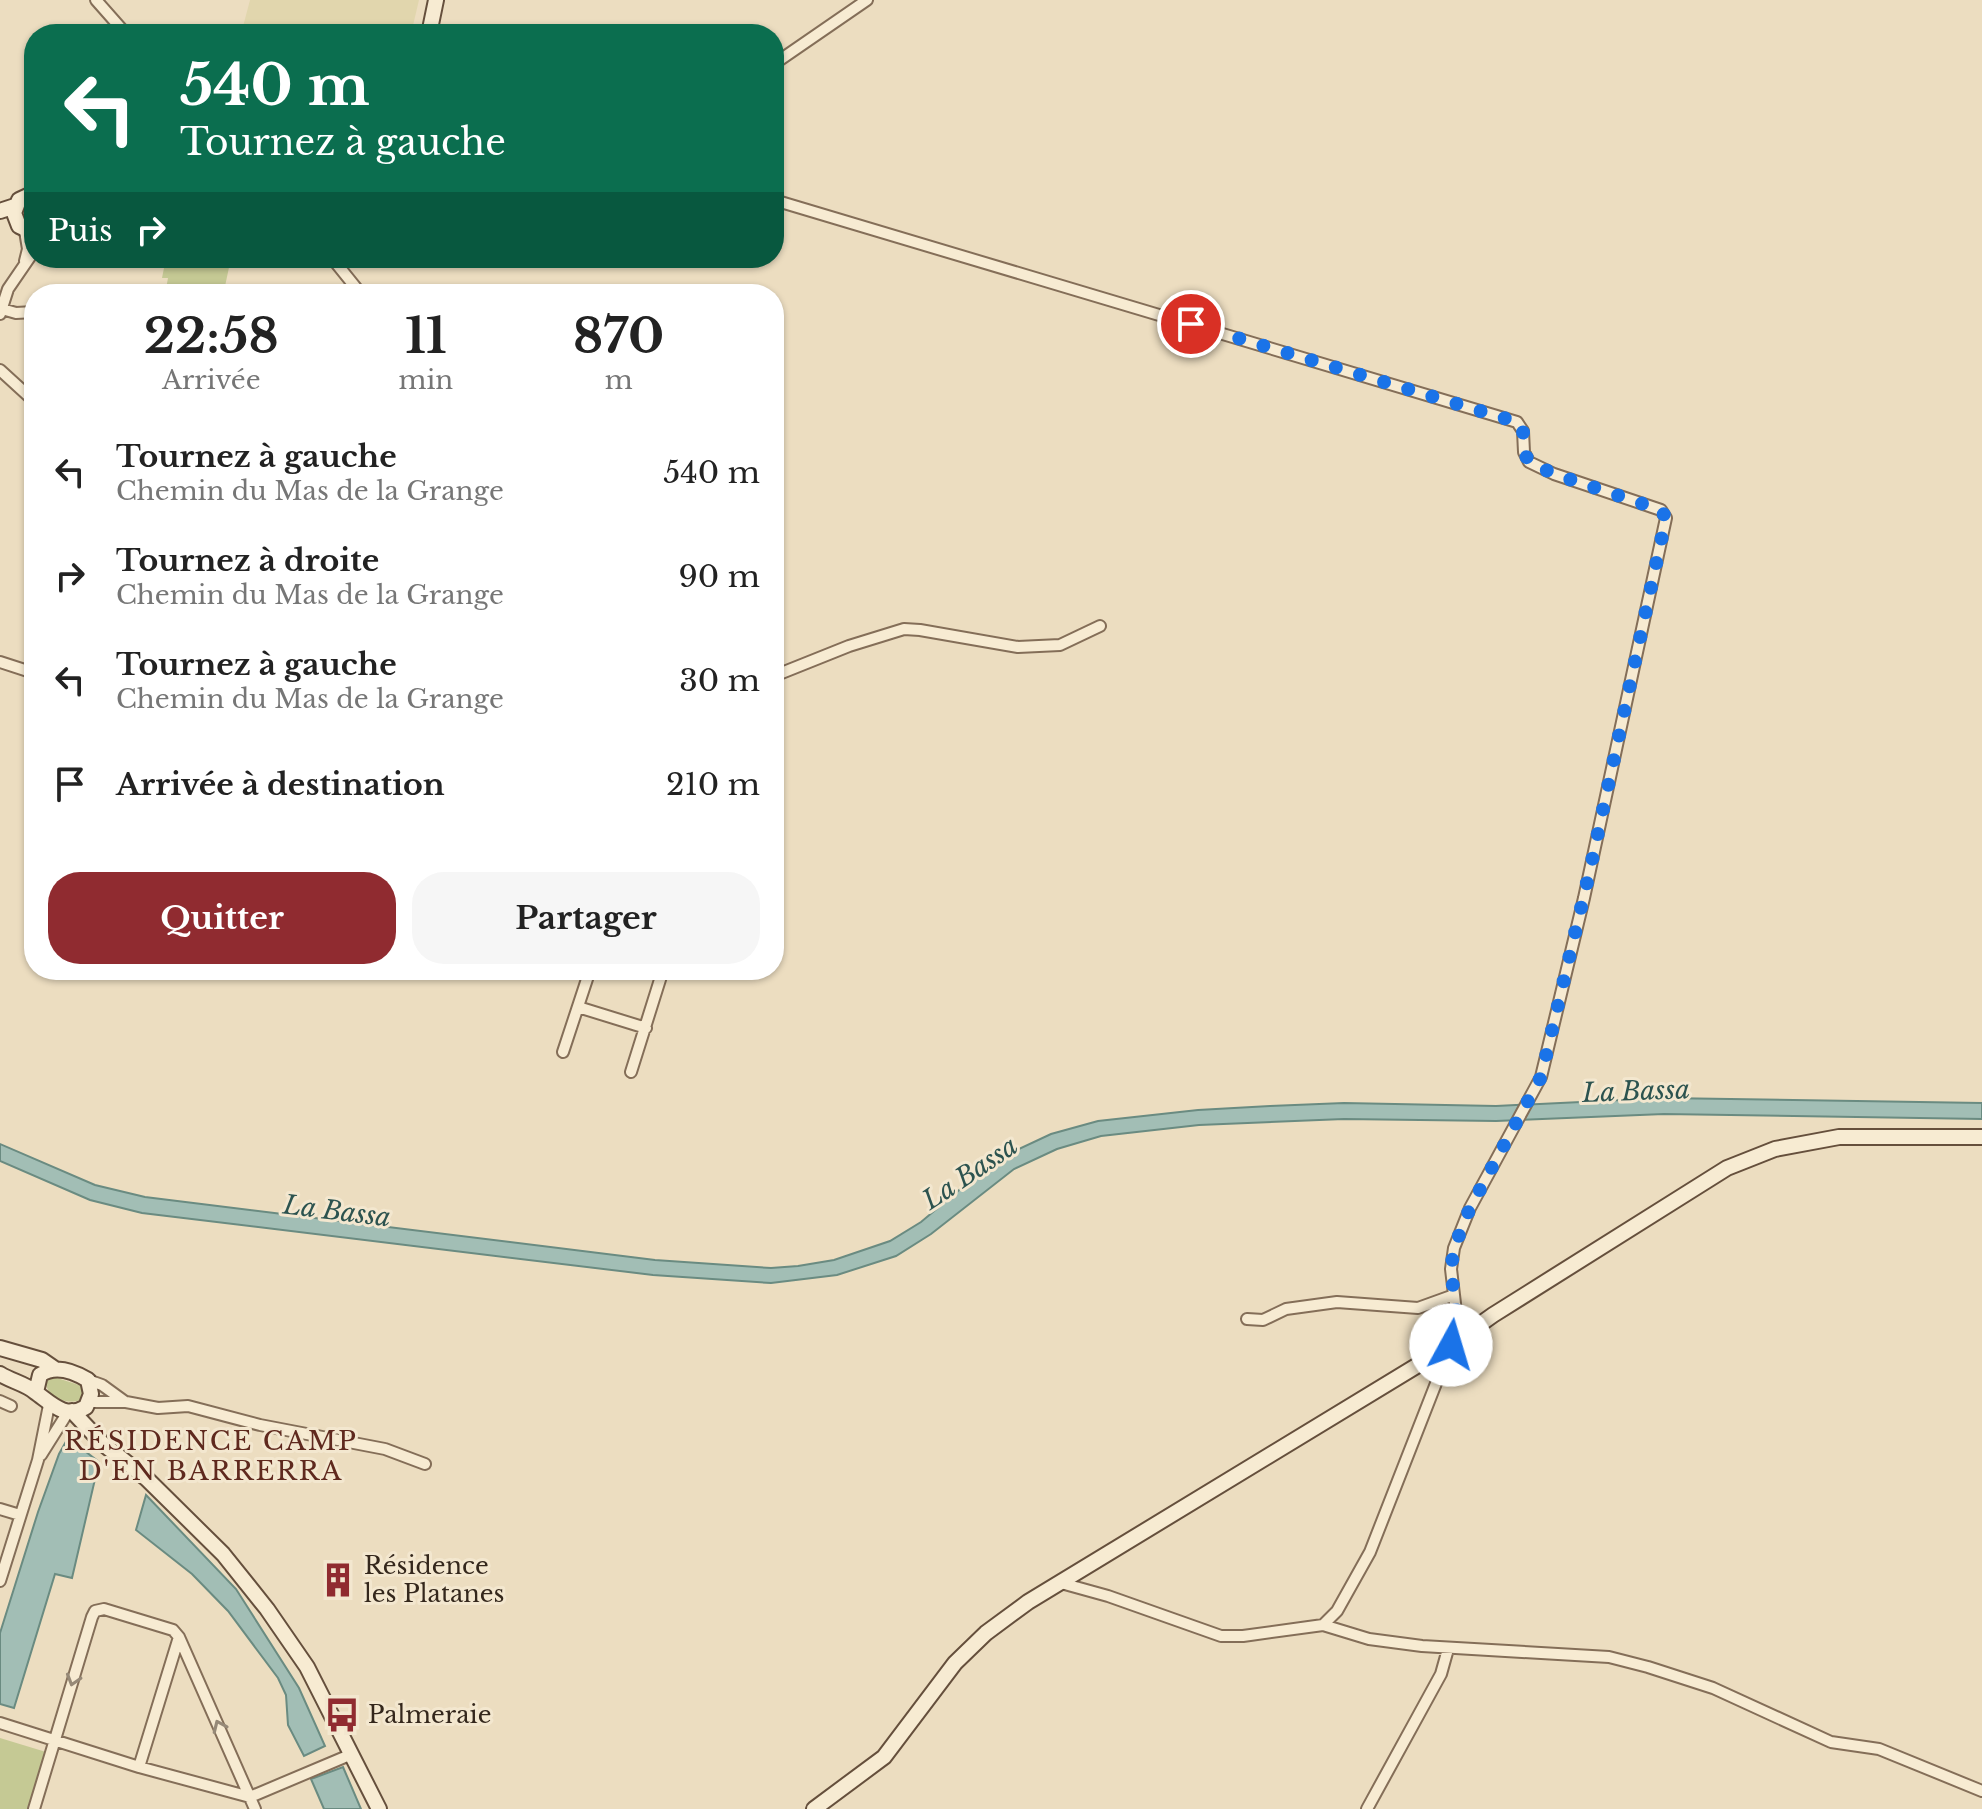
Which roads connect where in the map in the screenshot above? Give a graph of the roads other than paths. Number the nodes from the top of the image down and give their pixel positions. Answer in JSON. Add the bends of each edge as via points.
{"nodes":[{"id":1,"x":96,"y":0,"type":"edge"},
{"id":2,"x":436,"y":0,"type":"edge"},
{"id":3,"x":867,"y":0,"type":"edge"},
{"id":4,"x":117,"y":24,"type":"edge"},
{"id":5,"x":431,"y":24,"type":"edge"},
{"id":6,"x":784,"y":57,"type":"edge"},
{"id":7,"x":24,"y":196,"type":"edge"},
{"id":8,"x":784,"y":203,"type":"edge"},
{"id":9,"x":15,"y":206,"type":"junction"},
{"id":10,"x":0,"y":211,"type":"edge"},
{"id":11,"x":0,"y":222,"type":"edge"},
{"id":12,"x":24,"y":228,"type":"edge"},
{"id":13,"x":24,"y":229,"type":"edge"},
{"id":14,"x":24,"y":263,"type":"edge"},
{"id":15,"x":340,"y":268,"type":"edge"},
{"id":16,"x":353,"y":284,"type":"edge"},
{"id":17,"x":1,"y":312,"type":"edge"},
{"id":18,"x":24,"y":313,"type":"edge"},
{"id":19,"x":0,"y":370,"type":"edge"},
{"id":20,"x":24,"y":392,"type":"edge"},
{"id":21,"x":1100,"y":626,"type":"dead end"},
{"id":22,"x":0,"y":662,"type":"edge"},
{"id":23,"x":24,"y":670,"type":"edge"},
{"id":24,"x":784,"y":672,"type":"edge"},
{"id":25,"x":587,"y":980,"type":"edge"},
{"id":26,"x":660,"y":980,"type":"edge"},
{"id":27,"x":578,"y":1007,"type":"junction"},
{"id":28,"x":646,"y":1028,"type":"junction"},
{"id":29,"x":563,"y":1052,"type":"dead end"},
{"id":30,"x":631,"y":1072,"type":"dead end"},
{"id":31,"x":1982,"y":1137,"type":"edge"},
{"id":32,"x":1454,"y":1295,"type":"junction"},
{"id":33,"x":1247,"y":1319,"type":"dead end"},
{"id":34,"x":1451,"y":1345,"type":"junction"},
{"id":35,"x":0,"y":1348,"type":"edge"},
{"id":36,"x":55,"y":1369,"type":"junction"},
{"id":37,"x":0,"y":1374,"type":"edge"},
{"id":38,"x":88,"y":1380,"type":"junction"},
{"id":39,"x":36,"y":1392,"type":"junction"},
{"id":40,"x":126,"y":1402,"type":"junction"},
{"id":41,"x":49,"y":1405,"type":"junction"},
{"id":42,"x":79,"y":1408,"type":"junction"},
{"id":43,"x":38,"y":1460,"type":"junction"},
{"id":44,"x":425,"y":1464,"type":"dead end"},
{"id":45,"x":0,"y":1509,"type":"edge"},
{"id":46,"x":20,"y":1515,"type":"junction"},
{"id":47,"x":0,"y":1581,"type":"edge"},
{"id":48,"x":1061,"y":1583,"type":"junction"},
{"id":49,"x":1323,"y":1625,"type":"junction"},
{"id":50,"x":179,"y":1637,"type":"junction"},
{"id":51,"x":1448,"y":1649,"type":"junction"},
{"id":52,"x":0,"y":1723,"type":"edge"},
{"id":53,"x":55,"y":1740,"type":"junction"},
{"id":54,"x":352,"y":1754,"type":"junction"},
{"id":55,"x":139,"y":1767,"type":"junction"},
{"id":56,"x":1982,"y":1791,"type":"edge"},
{"id":57,"x":250,"y":1797,"type":"junction"},
{"id":58,"x":34,"y":1809,"type":"edge"},
{"id":59,"x":255,"y":1809,"type":"edge"},
{"id":60,"x":379,"y":1809,"type":"edge"},
{"id":61,"x":814,"y":1809,"type":"edge"},
{"id":62,"x":1367,"y":1809,"type":"edge"}],
"edges":[{"from":1,"to":4,"type":"street"},
{"from":2,"to":5,"type":"main road"},
{"from":3,"to":6,"type":"street"},
{"from":7,"to":9,"type":"main road"},
{"from":8,"to":32,"type":"street","via":[[1517,422],[1529,462],[1661,510],[1666,518],[1541,1077],[1454,1248]]},
{"from":9,"to":10,"type":"main road"},
{"from":9,"to":12,"type":"main road","via":[[16,220]]},
{"from":11,"to":13,"type":"main road"},
{"from":14,"to":17,"type":"street"},
{"from":15,"to":16,"type":"street"},
{"from":17,"to":18,"type":"street"},
{"from":19,"to":20,"type":"street"},
{"from":21,"to":24,"type":"street","via":[[1060,645],[1018,647],[904,629]]},
{"from":22,"to":23,"type":"street"},
{"from":25,"to":27,"type":"street"},
{"from":26,"to":28,"type":"street"},
{"from":27,"to":28,"type":"street"},
{"from":27,"to":29,"type":"street"},
{"from":28,"to":30,"type":"street"},
{"from":31,"to":34,"type":"main road","via":[[1839,1137],[1775,1149],[1727,1168]]},
{"from":32,"to":33,"type":"street","via":[[1418,1308],[1324,1303],[1286,1309],[1263,1320]]},
{"from":32,"to":34,"type":"street"},
{"from":34,"to":48,"type":"main road"},
{"from":34,"to":49,"type":"street","via":[[1370,1552],[1337,1611]]},
{"from":35,"to":36,"type":"main road"},
{"from":36,"to":38,"type":"main road"},
{"from":36,"to":39,"type":"main road","via":[[40,1375]]},
{"from":37,"to":39,"type":"main road"},
{"from":38,"to":40,"type":"street"},
{"from":38,"to":42,"type":"main road","via":[[91,1387]]},
{"from":39,"to":41,"type":"main road"},
{"from":40,"to":42,"type":"street"},
{"from":40,"to":44,"type":"street","via":[[188,1406],[385,1449]]},
{"from":41,"to":42,"type":"main road"},
{"from":41,"to":43,"type":"street"},
{"from":42,"to":43,"type":"street"},
{"from":42,"to":54,"type":"main road","via":[[102,1443],[223,1554],[307,1667]]},
{"from":43,"to":46,"type":"street"},
{"from":45,"to":46,"type":"street"},
{"from":46,"to":47,"type":"street"},
{"from":48,"to":49,"type":"street","via":[[1221,1636]]},
{"from":48,"to":61,"type":"main road","via":[[986,1633],[955,1663],[884,1757]]},
{"from":49,"to":51,"type":"street","via":[[1369,1639]]},
{"from":50,"to":53,"type":"street","one_way":true,"via":[[173,1630],[104,1609],[95,1611]]},
{"from":50,"to":55,"type":"street"},
{"from":57,"to":50,"type":"street","one_way":true},
{"from":51,"to":56,"type":"street","via":[[1609,1657],[1648,1667],[1713,1688],[1831,1742],[1879,1749]]},
{"from":51,"to":62,"type":"street","via":[[1441,1674]]},
{"from":52,"to":53,"type":"street"},
{"from":53,"to":55,"type":"street"},
{"from":53,"to":58,"type":"street"},
{"from":54,"to":57,"type":"street"},
{"from":54,"to":60,"type":"main road"},
{"from":55,"to":57,"type":"street"},
{"from":57,"to":59,"type":"street"}]}
